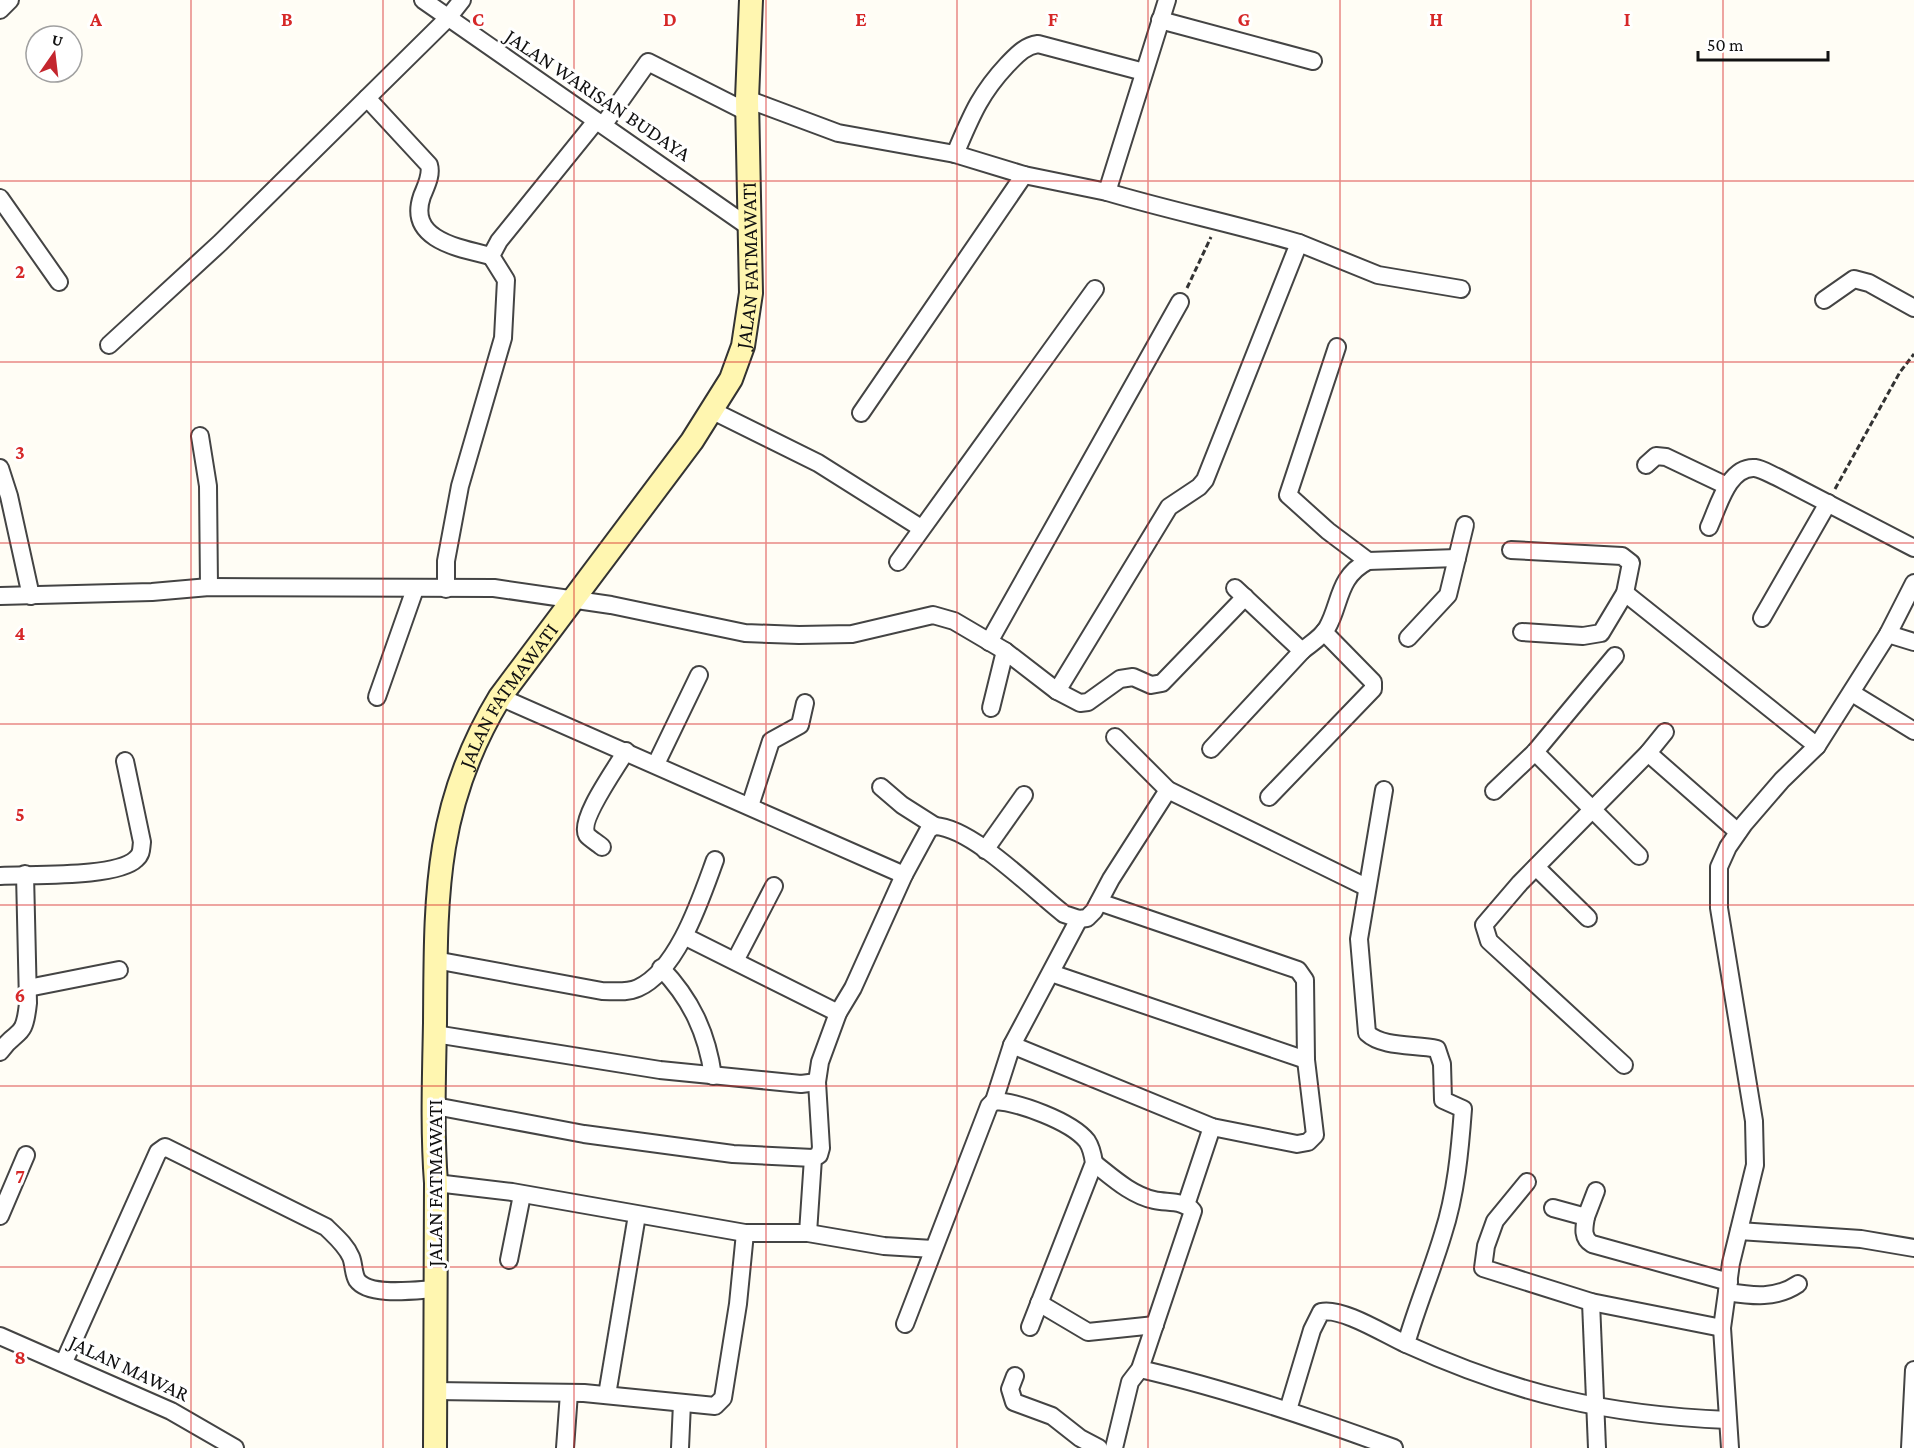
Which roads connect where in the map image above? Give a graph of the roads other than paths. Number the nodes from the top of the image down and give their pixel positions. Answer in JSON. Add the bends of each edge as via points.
{"nodes":[{"id":1,"x":10,"y":0,"type":"edge"},
{"id":2,"x":423,"y":0,"type":"edge"},
{"id":3,"x":462,"y":0,"type":"edge"},
{"id":4,"x":751,"y":0,"type":"edge"},
{"id":5,"x":1167,"y":0,"type":"edge"},
{"id":6,"x":0,"y":9,"type":"edge"},
{"id":7,"x":447,"y":19,"type":"junction"},
{"id":8,"x":1160,"y":20,"type":"junction"},
{"id":9,"x":1313,"y":61,"type":"dead end"},
{"id":10,"x":1144,"y":72,"type":"junction"},
{"id":11,"x":367,"y":98,"type":"junction"},
{"id":12,"x":747,"y":106,"type":"junction"},
{"id":13,"x":600,"y":122,"type":"junction"},
{"id":14,"x":955,"y":154,"type":"junction"},
{"id":15,"x":1024,"y":176,"type":"junction"},
{"id":16,"x":1107,"y":192,"type":"junction"},
{"id":17,"x":0,"y":198,"type":"edge"},
{"id":18,"x":748,"y":227,"type":"junction"},
{"id":19,"x":1299,"y":243,"type":"junction"},
{"id":20,"x":491,"y":256,"type":"junction"},
{"id":21,"x":59,"y":282,"type":"dead end"},
{"id":22,"x":1095,"y":289,"type":"dead end"},
{"id":23,"x":1461,"y":289,"type":"dead end"},
{"id":24,"x":1824,"y":300,"type":"dead end"},
{"id":25,"x":1180,"y":302,"type":"road end"},
{"id":26,"x":1914,"y":308,"type":"edge"},
{"id":27,"x":109,"y":345,"type":"dead end"},
{"id":28,"x":1337,"y":347,"type":"dead end"},
{"id":29,"x":713,"y":411,"type":"junction"},
{"id":30,"x":861,"y":413,"type":"dead end"},
{"id":31,"x":200,"y":436,"type":"dead end"},
{"id":32,"x":1646,"y":465,"type":"dead end"},
{"id":33,"x":0,"y":468,"type":"edge"},
{"id":34,"x":1728,"y":486,"type":"junction"},
{"id":35,"x":1828,"y":503,"type":"junction"},
{"id":36,"x":1465,"y":525,"type":"dead end"},
{"id":37,"x":1709,"y":527,"type":"dead end"},
{"id":38,"x":921,"y":528,"type":"junction"},
{"id":39,"x":1914,"y":548,"type":"edge"},
{"id":40,"x":1511,"y":549,"type":"dead end"},
{"id":41,"x":1457,"y":558,"type":"junction"},
{"id":42,"x":1368,"y":561,"type":"junction"},
{"id":43,"x":898,"y":562,"type":"dead end"},
{"id":44,"x":1914,"y":583,"type":"edge"},
{"id":45,"x":209,"y":587,"type":"junction"},
{"id":46,"x":415,"y":589,"type":"junction"},
{"id":47,"x":446,"y":589,"type":"junction"},
{"id":48,"x":1624,"y":593,"type":"junction"},
{"id":49,"x":0,"y":596,"type":"edge"},
{"id":50,"x":31,"y":596,"type":"junction"},
{"id":51,"x":572,"y":598,"type":"junction"},
{"id":52,"x":1762,"y":618,"type":"dead end"},
{"id":53,"x":1522,"y":632,"type":"dead end"},
{"id":54,"x":1324,"y":633,"type":"junction"},
{"id":55,"x":1888,"y":634,"type":"junction"},
{"id":56,"x":1408,"y":638,"type":"dead end"},
{"id":57,"x":989,"y":642,"type":"junction"},
{"id":58,"x":1914,"y":642,"type":"edge"},
{"id":59,"x":1005,"y":651,"type":"junction"},
{"id":60,"x":1302,"y":651,"type":"junction"},
{"id":61,"x":1615,"y":656,"type":"dead end"},
{"id":62,"x":699,"y":675,"type":"dead end"},
{"id":63,"x":1057,"y":691,"type":"junction"},
{"id":64,"x":1852,"y":693,"type":"junction"},
{"id":65,"x":377,"y":697,"type":"dead end"},
{"id":66,"x":500,"y":697,"type":"junction"},
{"id":67,"x":805,"y":703,"type":"dead end"},
{"id":68,"x":991,"y":708,"type":"dead end"},
{"id":69,"x":1914,"y":731,"type":"edge"},
{"id":70,"x":1665,"y":732,"type":"dead end"},
{"id":71,"x":1115,"y":737,"type":"dead end"},
{"id":72,"x":1817,"y":746,"type":"junction"},
{"id":73,"x":1210,"y":749,"type":"dead end"},
{"id":74,"x":626,"y":751,"type":"junction"},
{"id":75,"x":1535,"y":752,"type":"junction"},
{"id":76,"x":1648,"y":753,"type":"junction"},
{"id":77,"x":125,"y":761,"type":"dead end"},
{"id":78,"x":656,"y":764,"type":"junction"},
{"id":79,"x":881,"y":787,"type":"dead end"},
{"id":80,"x":1168,"y":790,"type":"junction"},
{"id":81,"x":1384,"y":790,"type":"dead end"},
{"id":82,"x":1494,"y":791,"type":"dead end"},
{"id":83,"x":1024,"y":795,"type":"dead end"},
{"id":84,"x":1269,"y":797,"type":"dead end"},
{"id":85,"x":750,"y":806,"type":"junction"},
{"id":86,"x":1594,"y":809,"type":"junction"},
{"id":87,"x":936,"y":826,"type":"junction"},
{"id":88,"x":1738,"y":832,"type":"junction"},
{"id":89,"x":602,"y":847,"type":"dead end"},
{"id":90,"x":985,"y":850,"type":"junction"},
{"id":91,"x":1638,"y":856,"type":"dead end"},
{"id":92,"x":715,"y":860,"type":"dead end"},
{"id":93,"x":1536,"y":867,"type":"junction"},
{"id":94,"x":25,"y":874,"type":"junction"},
{"id":95,"x":904,"y":875,"type":"junction"},
{"id":96,"x":0,"y":876,"type":"edge"},
{"id":97,"x":774,"y":886,"type":"dead end"},
{"id":98,"x":1366,"y":887,"type":"junction"},
{"id":99,"x":1099,"y":902,"type":"junction"},
{"id":100,"x":1588,"y":918,"type":"dead end"},
{"id":101,"x":1079,"y":919,"type":"junction"},
{"id":102,"x":686,"y":937,"type":"junction"},
{"id":103,"x":435,"y":960,"type":"junction"},
{"id":104,"x":735,"y":961,"type":"junction"},
{"id":105,"x":661,"y":968,"type":"junction"},
{"id":106,"x":119,"y":970,"type":"dead end"},
{"id":107,"x":1051,"y":973,"type":"junction"},
{"id":108,"x":28,"y":988,"type":"junction"},
{"id":109,"x":838,"y":1013,"type":"junction"},
{"id":110,"x":435,"y":1034,"type":"junction"},
{"id":111,"x":1012,"y":1045,"type":"junction"},
{"id":112,"x":0,"y":1052,"type":"edge"},
{"id":113,"x":1306,"y":1060,"type":"junction"},
{"id":114,"x":1624,"y":1065,"type":"dead end"},
{"id":115,"x":713,"y":1076,"type":"junction"},
{"id":116,"x":818,"y":1082,"type":"junction"},
{"id":117,"x":993,"y":1101,"type":"junction"},
{"id":118,"x":435,"y":1106,"type":"junction"},
{"id":119,"x":1212,"y":1127,"type":"junction"},
{"id":120,"x":26,"y":1155,"type":"dead end"},
{"id":121,"x":813,"y":1158,"type":"junction"},
{"id":122,"x":1095,"y":1163,"type":"junction"},
{"id":123,"x":1527,"y":1182,"type":"dead end"},
{"id":124,"x":436,"y":1183,"type":"junction"},
{"id":125,"x":1596,"y":1191,"type":"dead end"},
{"id":126,"x":522,"y":1195,"type":"junction"},
{"id":127,"x":1186,"y":1205,"type":"junction"},
{"id":128,"x":1553,"y":1208,"type":"dead end"},
{"id":129,"x":637,"y":1215,"type":"junction"},
{"id":130,"x":0,"y":1216,"type":"edge"},
{"id":131,"x":1587,"y":1217,"type":"junction"},
{"id":132,"x":1739,"y":1231,"type":"junction"},
{"id":133,"x":745,"y":1233,"type":"junction"},
{"id":134,"x":808,"y":1233,"type":"junction"},
{"id":135,"x":1914,"y":1248,"type":"edge"},
{"id":136,"x":933,"y":1249,"type":"junction"},
{"id":137,"x":509,"y":1260,"type":"dead end"},
{"id":138,"x":1798,"y":1284,"type":"dead end"},
{"id":139,"x":1728,"y":1287,"type":"junction"},
{"id":140,"x":435,"y":1289,"type":"junction"},
{"id":141,"x":1591,"y":1302,"type":"junction"},
{"id":142,"x":1040,"y":1303,"type":"junction"},
{"id":143,"x":905,"y":1324,"type":"dead end"},
{"id":144,"x":1155,"y":1325,"type":"junction"},
{"id":145,"x":1030,"y":1327,"type":"dead end"},
{"id":146,"x":1722,"y":1328,"type":"junction"},
{"id":147,"x":0,"y":1336,"type":"edge"},
{"id":148,"x":1406,"y":1344,"type":"junction"},
{"id":149,"x":64,"y":1362,"type":"junction"},
{"id":150,"x":1140,"y":1369,"type":"junction"},
{"id":151,"x":1914,"y":1370,"type":"edge"},
{"id":152,"x":1015,"y":1376,"type":"dead end"},
{"id":153,"x":434,"y":1391,"type":"junction"},
{"id":154,"x":569,"y":1393,"type":"junction"},
{"id":155,"x":607,"y":1395,"type":"junction"},
{"id":156,"x":682,"y":1403,"type":"junction"},
{"id":157,"x":1597,"y":1408,"type":"junction"},
{"id":158,"x":1288,"y":1410,"type":"junction"},
{"id":159,"x":1728,"y":1420,"type":"junction"},
{"id":160,"x":235,"y":1448,"type":"edge"},
{"id":161,"x":435,"y":1448,"type":"edge"},
{"id":162,"x":565,"y":1448,"type":"edge"},
{"id":163,"x":680,"y":1448,"type":"edge"},
{"id":164,"x":1099,"y":1448,"type":"edge"},
{"id":165,"x":1114,"y":1448,"type":"edge"},
{"id":166,"x":1394,"y":1448,"type":"edge"},
{"id":167,"x":1597,"y":1448,"type":"edge"},
{"id":168,"x":1730,"y":1448,"type":"edge"},
{"id":169,"x":1910,"y":1448,"type":"edge"}],
"edges":[{"from":1,"to":6,"type":"street"},
{"from":2,"to":7,"type":"street","name":"JALAN WARISAN BUDAYA"},
{"from":3,"to":7,"type":"street"},
{"from":4,"to":12,"type":"street","name":"JALAN FATMAWATI"},
{"from":5,"to":8,"type":"street"},
{"from":7,"to":11,"type":"street"},
{"from":7,"to":13,"type":"street","name":"JALAN WARISAN BUDAYA"},
{"from":8,"to":9,"type":"street"},
{"from":8,"to":10,"type":"street"},
{"from":10,"to":14,"type":"street","via":[[1032,45],[1019,53],[983,92]]},
{"from":10,"to":16,"type":"street"},
{"from":11,"to":20,"type":"street","via":[[429,165],[418,209],[424,229],[435,237]]},
{"from":11,"to":27,"type":"street","via":[[220,243]]},
{"from":12,"to":13,"type":"street","via":[[648,62]]},
{"from":12,"to":14,"type":"street","via":[[838,133]]},
{"from":12,"to":18,"type":"street","name":"JALAN FATMAWATI"},
{"from":13,"to":18,"type":"street","name":"JALAN WARISAN BUDAYA"},
{"from":13,"to":20,"type":"street"},
{"from":14,"to":15,"type":"street"},
{"from":15,"to":16,"type":"street"},
{"from":15,"to":30,"type":"street"},
{"from":16,"to":19,"type":"street"},
{"from":17,"to":21,"type":"street"},
{"from":18,"to":29,"type":"street","name":"JALAN FATMAWATI","via":[[751,294],[743,346]]},
{"from":19,"to":23,"type":"street","via":[[1378,275]]},
{"from":19,"to":63,"type":"street","via":[[1205,480],[1169,507]]},
{"from":20,"to":47,"type":"street","via":[[506,280],[503,338],[460,486]]},
{"from":22,"to":38,"type":"street"},
{"from":24,"to":26,"type":"street","via":[[1854,279]]},
{"from":25,"to":57,"type":"street"},
{"from":28,"to":42,"type":"street","via":[[1288,495]]},
{"from":29,"to":38,"type":"street","via":[[818,463]]},
{"from":29,"to":51,"type":"street","name":"JALAN FATMAWATI"},
{"from":31,"to":45,"type":"street","via":[[208,486]]},
{"from":32,"to":34,"type":"street","via":[[1656,456],[1666,456]]},
{"from":33,"to":50,"type":"street"},
{"from":34,"to":35,"type":"street","via":[[1738,473],[1753,468]]},
{"from":34,"to":37,"type":"street"},
{"from":35,"to":39,"type":"street"},
{"from":35,"to":52,"type":"street"},
{"from":36,"to":41,"type":"street"},
{"from":38,"to":43,"type":"street"},
{"from":40,"to":48,"type":"street","via":[[1626,557],[1631,563]]},
{"from":41,"to":42,"type":"street"},
{"from":41,"to":56,"type":"street","via":[[1449,596]]},
{"from":42,"to":54,"type":"street","via":[[1353,571],[1343,587]]},
{"from":44,"to":55,"type":"street"},
{"from":45,"to":46,"type":"street"},
{"from":45,"to":50,"type":"street"},
{"from":46,"to":47,"type":"street"},
{"from":46,"to":65,"type":"street"},
{"from":47,"to":51,"type":"street","via":[[494,588]]},
{"from":48,"to":53,"type":"street","via":[[1601,633],[1583,636]]},
{"from":48,"to":72,"type":"street"},
{"from":49,"to":50,"type":"street"},
{"from":51,"to":57,"type":"street","via":[[745,633],[852,633],[933,615],[954,621]]},
{"from":51,"to":66,"type":"street","name":"JALAN FATMAWATI"},
{"from":54,"to":60,"type":"street"},
{"from":54,"to":84,"type":"street","via":[[1374,685]]},
{"from":55,"to":58,"type":"street"},
{"from":55,"to":64,"type":"street"},
{"from":57,"to":59,"type":"street"},
{"from":59,"to":63,"type":"street"},
{"from":59,"to":68,"type":"street"},
{"from":60,"to":63,"type":"street","via":[[1240,593],[1162,683],[1150,685],[1133,677],[1120,679],[1088,702],[1080,703]]},
{"from":60,"to":73,"type":"street"},
{"from":61,"to":75,"type":"street"},
{"from":62,"to":78,"type":"street"},
{"from":64,"to":69,"type":"street"},
{"from":64,"to":72,"type":"street"},
{"from":66,"to":74,"type":"street"},
{"from":66,"to":103,"type":"street","name":"JALAN FATMAWATI","via":[[461,774],[447,825],[437,885]]},
{"from":67,"to":85,"type":"street","via":[[800,724],[771,741]]},
{"from":70,"to":76,"type":"street"},
{"from":71,"to":80,"type":"street"},
{"from":72,"to":88,"type":"street"},
{"from":74,"to":78,"type":"street"},
{"from":74,"to":89,"type":"street","via":[[585,823],[588,835]]},
{"from":75,"to":82,"type":"street"},
{"from":75,"to":86,"type":"street"},
{"from":76,"to":86,"type":"street"},
{"from":76,"to":88,"type":"street"},
{"from":77,"to":94,"type":"street","via":[[142,842],[136,859],[96,872]]},
{"from":78,"to":85,"type":"street"},
{"from":79,"to":87,"type":"street","via":[[902,806]]},
{"from":80,"to":98,"type":"street"},
{"from":80,"to":99,"type":"street"},
{"from":81,"to":98,"type":"street"},
{"from":83,"to":90,"type":"street"},
{"from":85,"to":95,"type":"street"},
{"from":86,"to":91,"type":"street"},
{"from":86,"to":93,"type":"street"},
{"from":87,"to":90,"type":"street","via":[[953,830]]},
{"from":87,"to":95,"type":"street","via":[[925,834]]},
{"from":88,"to":132,"type":"street","via":[[1719,867],[1718,897],[1754,1121],[1755,1165]]},
{"from":90,"to":101,"type":"street","via":[[1064,915]]},
{"from":92,"to":102,"type":"street"},
{"from":93,"to":100,"type":"street"},
{"from":93,"to":114,"type":"street","via":[[1490,917],[1484,925],[1485,933]]},
{"from":94,"to":96,"type":"street"},
{"from":94,"to":108,"type":"street"},
{"from":95,"to":109,"type":"street"},
{"from":97,"to":104,"type":"street"},
{"from":98,"to":148,"type":"street","via":[[1359,939],[1367,1033],[1387,1042],[1437,1049],[1442,1064],[1443,1100],[1463,1109],[1444,1232]]},
{"from":99,"to":101,"type":"street","via":[[1087,918]]},
{"from":99,"to":113,"type":"street","via":[[1298,970],[1305,980]]},
{"from":101,"to":107,"type":"street"},
{"from":102,"to":104,"type":"street"},
{"from":102,"to":105,"type":"street"},
{"from":103,"to":105,"type":"street","via":[[602,991],[640,988]]},
{"from":103,"to":110,"type":"street","name":"JALAN FATMAWATI"},
{"from":104,"to":109,"type":"street"},
{"from":105,"to":115,"type":"street","via":[[681,989],[696,1014]]},
{"from":106,"to":108,"type":"street"},
{"from":107,"to":111,"type":"street"},
{"from":107,"to":113,"type":"street"},
{"from":108,"to":112,"type":"street","via":[[22,1033]]},
{"from":109,"to":116,"type":"street","via":[[820,1062]]},
{"from":110,"to":115,"type":"street"},
{"from":110,"to":118,"type":"street","name":"JALAN FATMAWATI"},
{"from":111,"to":117,"type":"street"},
{"from":111,"to":119,"type":"street"},
{"from":113,"to":119,"type":"street","via":[[1315,1135],[1308,1142],[1297,1144]]},
{"from":115,"to":116,"type":"street"},
{"from":116,"to":121,"type":"street","via":[[821,1148]]},
{"from":117,"to":122,"type":"street","via":[[1048,1116],[1079,1134],[1088,1142]]},
{"from":117,"to":136,"type":"street"},
{"from":118,"to":121,"type":"street","via":[[584,1134],[733,1154]]},
{"from":118,"to":124,"type":"street","name":"JALAN FATMAWATI"},
{"from":119,"to":127,"type":"street"},
{"from":120,"to":130,"type":"street"},
{"from":121,"to":134,"type":"street"},
{"from":122,"to":127,"type":"street","via":[[1133,1193]]},
{"from":122,"to":142,"type":"street"},
{"from":123,"to":141,"type":"street","via":[[1495,1221],[1483,1268]]},
{"from":124,"to":126,"type":"street"},
{"from":124,"to":140,"type":"street","name":"JALAN FATMAWATI"},
{"from":125,"to":131,"type":"street"},
{"from":126,"to":129,"type":"street"},
{"from":126,"to":137,"type":"street"},
{"from":127,"to":144,"type":"street","via":[[1193,1212],[1191,1224]]},
{"from":128,"to":131,"type":"street"},
{"from":129,"to":133,"type":"street"},
{"from":129,"to":155,"type":"street"},
{"from":131,"to":139,"type":"street","via":[[1585,1234],[1592,1244]]},
{"from":132,"to":135,"type":"street","via":[[1861,1239]]},
{"from":132,"to":139,"type":"street"},
{"from":133,"to":134,"type":"street"},
{"from":133,"to":156,"type":"street","via":[[723,1398],[715,1406]]},
{"from":134,"to":136,"type":"street","via":[[884,1246]]},
{"from":136,"to":143,"type":"street"},
{"from":138,"to":139,"type":"street","via":[[1785,1292],[1753,1296]]},
{"from":139,"to":146,"type":"street"},
{"from":140,"to":149,"type":"street","via":[[380,1291],[366,1287],[358,1280],[351,1257],[326,1227],[165,1147],[158,1152]]},
{"from":140,"to":153,"type":"street","name":"JALAN FATMAWATI"},
{"from":141,"to":146,"type":"street"},
{"from":141,"to":157,"type":"street"},
{"from":142,"to":144,"type":"street","via":[[1088,1332]]},
{"from":142,"to":145,"type":"street"},
{"from":144,"to":150,"type":"street"},
{"from":146,"to":159,"type":"street"},
{"from":147,"to":149,"type":"street","name":"JALAN MAWAR"},
{"from":148,"to":157,"type":"street","via":[[1507,1385]]},
{"from":148,"to":158,"type":"street","via":[[1344,1315],[1321,1312]]},
{"from":149,"to":160,"type":"street","name":"JALAN MAWAR","via":[[171,1411]]},
{"from":150,"to":158,"type":"street"},
{"from":150,"to":165,"type":"street","via":[[1130,1382]]},
{"from":151,"to":169,"type":"street"},
{"from":152,"to":164,"type":"street","via":[[1010,1389],[1014,1402],[1052,1416]]},
{"from":153,"to":154,"type":"street"},
{"from":153,"to":161,"type":"street","name":"JALAN FATMAWATI"},
{"from":154,"to":155,"type":"street"},
{"from":154,"to":162,"type":"street"},
{"from":155,"to":156,"type":"street"},
{"from":156,"to":163,"type":"street"},
{"from":157,"to":159,"type":"street","via":[[1670,1418]]},
{"from":157,"to":167,"type":"street"},
{"from":158,"to":166,"type":"street"},
{"from":159,"to":168,"type":"street"}]}
